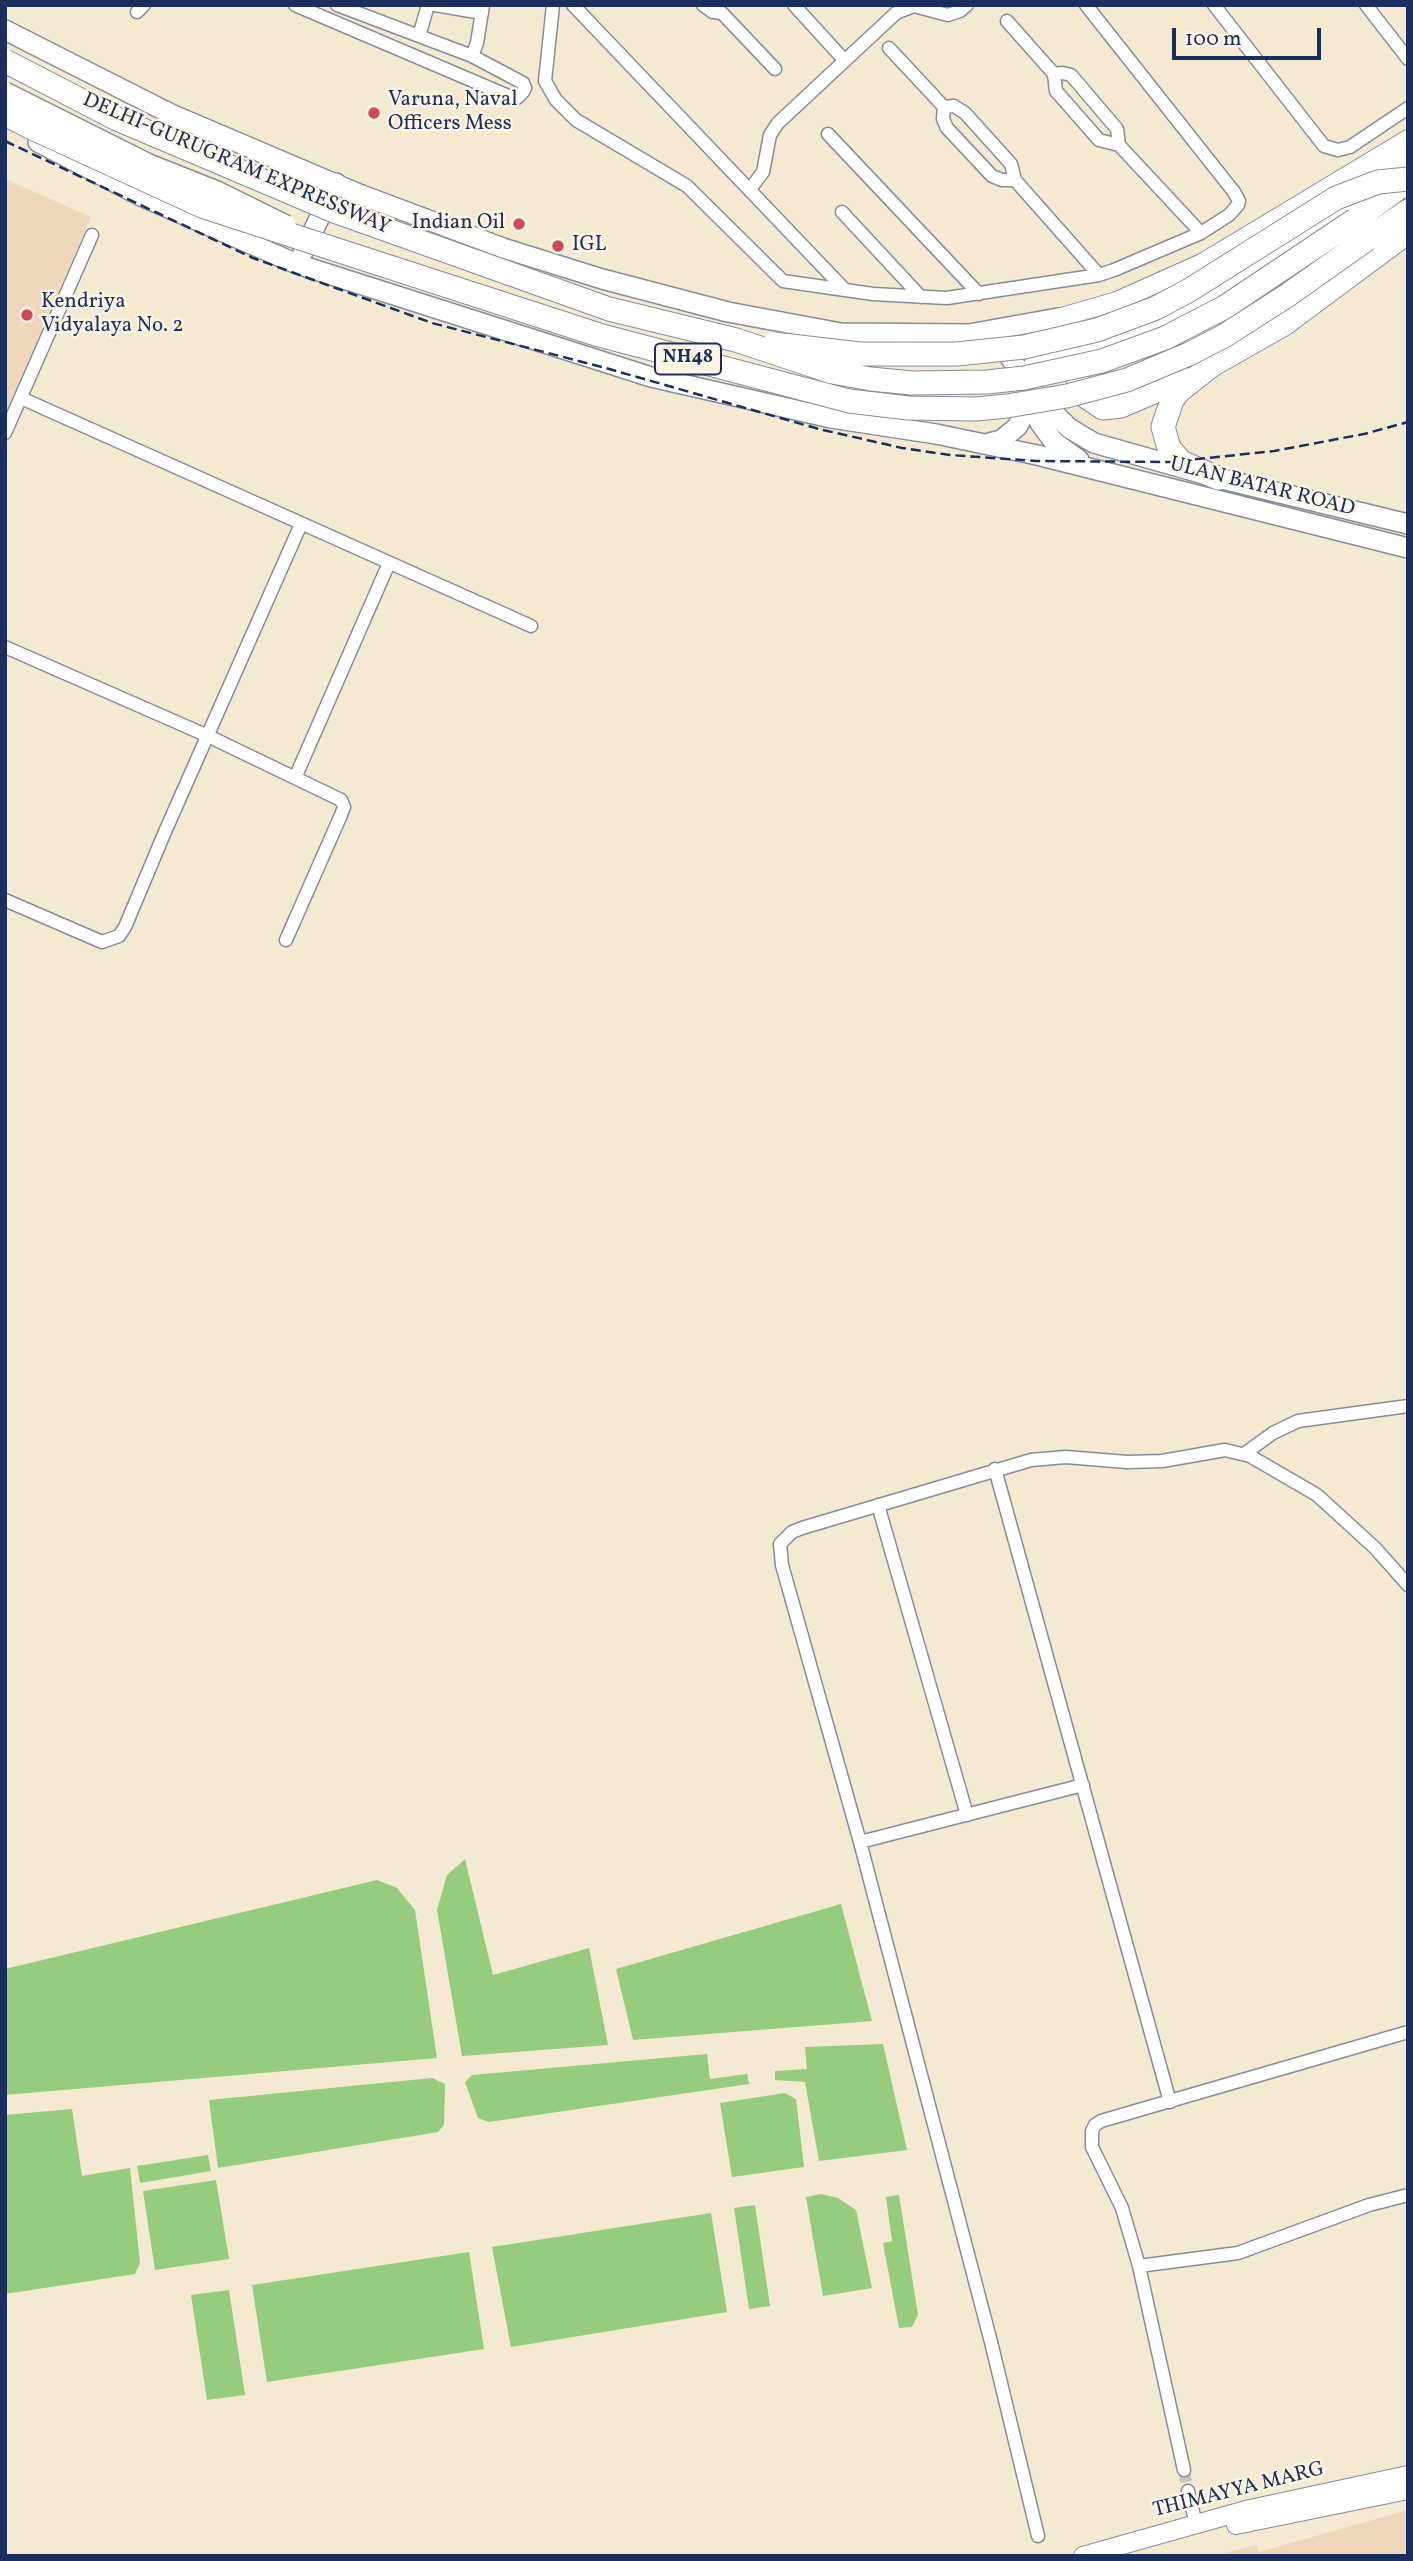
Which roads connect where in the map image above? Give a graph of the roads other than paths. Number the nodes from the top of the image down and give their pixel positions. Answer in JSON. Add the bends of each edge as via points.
{"nodes":[{"id":1,"x":295,"y":5,"type":"edge"},
{"id":2,"x":337,"y":5,"type":"edge"},
{"id":3,"x":428,"y":5,"type":"edge"},
{"id":4,"x":435,"y":5,"type":"edge"},
{"id":5,"x":554,"y":5,"type":"edge"},
{"id":6,"x":573,"y":5,"type":"edge"},
{"id":7,"x":703,"y":5,"type":"edge"},
{"id":8,"x":794,"y":5,"type":"edge"},
{"id":9,"x":967,"y":5,"type":"edge"},
{"id":10,"x":1086,"y":5,"type":"edge"},
{"id":11,"x":1214,"y":5,"type":"edge"},
{"id":12,"x":1366,"y":5,"type":"edge"},
{"id":13,"x":361,"y":9,"type":"edge"},
{"id":14,"x":482,"y":9,"type":"edge"},
{"id":15,"x":723,"y":9,"type":"edge"},
{"id":16,"x":322,"y":11,"type":"edge"},
{"id":17,"x":1007,"y":21,"type":"dead end"},
{"id":18,"x":5,"y":30,"type":"edge"},
{"id":19,"x":419,"y":36,"type":"junction"},
{"id":20,"x":889,"y":48,"type":"dead end"},
{"id":21,"x":472,"y":56,"type":"junction"},
{"id":22,"x":1408,"y":60,"type":"edge"},
{"id":23,"x":5,"y":61,"type":"edge"},
{"id":24,"x":845,"y":61,"type":"junction"},
{"id":25,"x":775,"y":69,"type":"dead end"},
{"id":26,"x":1054,"y":74,"type":"junction"},
{"id":27,"x":545,"y":81,"type":"junction"},
{"id":28,"x":524,"y":90,"type":"junction"},
{"id":29,"x":5,"y":93,"type":"edge"},
{"id":30,"x":944,"y":107,"type":"junction"},
{"id":31,"x":1408,"y":108,"type":"edge"},
{"id":32,"x":5,"y":114,"type":"edge"},
{"id":33,"x":5,"y":125,"type":"edge"},
{"id":34,"x":828,"y":134,"type":"dead end"},
{"id":35,"x":1408,"y":139,"type":"edge"},
{"id":36,"x":1119,"y":145,"type":"junction"},
{"id":37,"x":1408,"y":154,"type":"edge"},
{"id":38,"x":1015,"y":180,"type":"junction"},
{"id":39,"x":1408,"y":180,"type":"edge"},
{"id":40,"x":336,"y":183,"type":"junction"},
{"id":41,"x":1336,"y":183,"type":"junction"},
{"id":42,"x":750,"y":189,"type":"junction"},
{"id":43,"x":1408,"y":211,"type":"edge"},
{"id":44,"x":842,"y":212,"type":"dead end"},
{"id":45,"x":1312,"y":227,"type":"junction"},
{"id":46,"x":1361,"y":230,"type":"junction"},
{"id":47,"x":1408,"y":232,"type":"edge"},
{"id":48,"x":1201,"y":233,"type":"junction"},
{"id":49,"x":92,"y":235,"type":"dead end"},
{"id":50,"x":337,"y":250,"type":"junction"},
{"id":51,"x":297,"y":264,"type":"junction"},
{"id":52,"x":1099,"y":275,"type":"junction"},
{"id":53,"x":845,"y":290,"type":"junction"},
{"id":54,"x":979,"y":294,"type":"junction"},
{"id":55,"x":921,"y":297,"type":"junction"},
{"id":56,"x":1058,"y":318,"type":"junction"},
{"id":57,"x":783,"y":322,"type":"junction"},
{"id":58,"x":969,"y":334,"type":"junction"},
{"id":59,"x":1104,"y":339,"type":"junction"},
{"id":60,"x":736,"y":340,"type":"junction"},
{"id":61,"x":1212,"y":365,"type":"junction"},
{"id":62,"x":1033,"y":379,"type":"junction"},
{"id":63,"x":21,"y":398,"type":"junction"},
{"id":64,"x":764,"y":402,"type":"junction"},
{"id":65,"x":5,"y":433,"type":"edge"},
{"id":66,"x":977,"y":444,"type":"junction"},
{"id":67,"x":1105,"y":472,"type":"junction"},
{"id":68,"x":1217,"y":478,"type":"junction"},
{"id":69,"x":301,"y":524,"type":"junction"},
{"id":70,"x":1408,"y":524,"type":"edge"},
{"id":71,"x":1408,"y":548,"type":"edge"},
{"id":72,"x":389,"y":563,"type":"junction"},
{"id":73,"x":531,"y":625,"type":"dead end"},
{"id":74,"x":5,"y":647,"type":"edge"},
{"id":75,"x":208,"y":737,"type":"junction"},
{"id":76,"x":295,"y":778,"type":"junction"},
{"id":77,"x":5,"y":900,"type":"edge"},
{"id":78,"x":286,"y":940,"type":"dead end"},
{"id":79,"x":1408,"y":1406,"type":"edge"},
{"id":80,"x":1244,"y":1454,"type":"junction"},
{"id":81,"x":995,"y":1469,"type":"junction"},
{"id":82,"x":878,"y":1505,"type":"junction"},
{"id":83,"x":1403,"y":1571,"type":"edge"},
{"id":84,"x":1408,"y":1585,"type":"edge"},
{"id":85,"x":1083,"y":1785,"type":"junction"},
{"id":86,"x":967,"y":1815,"type":"junction"},
{"id":87,"x":860,"y":1842,"type":"junction"},
{"id":88,"x":1408,"y":2032,"type":"edge"},
{"id":89,"x":1170,"y":2102,"type":"junction"},
{"id":90,"x":1408,"y":2195,"type":"edge"},
{"id":91,"x":1139,"y":2266,"type":"junction"},
{"id":92,"x":1184,"y":2470,"type":"tunnel mouth"},
{"id":93,"x":1408,"y":2475,"type":"edge"},
{"id":94,"x":1408,"y":2490,"type":"edge"},
{"id":95,"x":1188,"y":2491,"type":"tunnel mouth"},
{"id":96,"x":1196,"y":2524,"type":"junction"},
{"id":97,"x":1038,"y":2536,"type":"dead end"},
{"id":98,"x":1083,"y":2556,"type":"edge"},
{"id":99,"x":1123,"y":2556,"type":"edge"}],
"edges":[{"from":1,"to":16,"type":"street"},
{"from":2,"to":13,"type":"street"},
{"from":3,"to":19,"type":"street"},
{"from":4,"to":14,"type":"street"},
{"from":5,"to":27,"type":"street"},
{"from":6,"to":42,"type":"street"},
{"from":7,"to":15,"type":"street","via":[[713,12]]},
{"from":8,"to":24,"type":"street"},
{"from":9,"to":24,"type":"street","via":[[948,15],[923,6],[907,7]]},
{"from":10,"to":48,"type":"street","via":[[1238,197],[1236,210]]},
{"from":11,"to":31,"type":"street","via":[[1324,146],[1350,147]]},
{"from":12,"to":22,"type":"street"},
{"from":13,"to":19,"type":"street"},
{"from":14,"to":21,"type":"street"},
{"from":15,"to":25,"type":"street"},
{"from":16,"to":28,"type":"street","via":[[513,98]]},
{"from":17,"to":26,"type":"street"},
{"from":18,"to":40,"type":"main road","via":[[172,114]]},
{"from":19,"to":21,"type":"street"},
{"from":20,"to":30,"type":"street"},
{"from":21,"to":28,"type":"street","via":[[523,83]]},
{"from":23,"to":60,"type":"highway","name":"DELHI-GURUGRAM EXPRESSWAY","number":"NH48","bridge":true,"via":[[117,119],[334,211],[609,309]]},
{"from":24,"to":42,"type":"street","via":[[773,129],[763,172]]},
{"from":26,"to":36,"type":"street","via":[[1056,91],[1099,140]]},
{"from":26,"to":36,"type":"street","via":[[1071,75],[1117,129]]},
{"from":27,"to":28,"type":"street"},
{"from":27,"to":53,"type":"street","via":[[550,93],[576,120],[687,186],[783,281]]},
{"from":29,"to":50,"type":"main road","bridge":true},
{"from":30,"to":38,"type":"street","via":[[954,106],[965,113],[1011,164]]},
{"from":30,"to":38,"type":"street","via":[[944,124],[992,176]]},
{"from":32,"to":50,"type":"highway","name":"DELHI-GURUGRAM EXPRESSWAY","number":"NH48","bridge":true,"via":[[202,206]]},
{"from":33,"to":51,"type":"main road","via":[[143,197]]},
{"from":34,"to":54,"type":"street"},
{"from":35,"to":41,"type":"street"},
{"from":36,"to":48,"type":"street"},
{"from":37,"to":45,"type":"highway"},
{"from":38,"to":52,"type":"street"},
{"from":39,"to":46,"type":"highway","name":"DELHI-GURUGRAM EXPRESSWAY","number":"NH48"},
{"from":39,"to":60,"type":"highway","bridge":true,"via":[[1378,183],[1336,198],[1188,292],[1097,330],[1024,347],[930,355],[860,354]]},
{"from":40,"to":51,"type":"main road"},
{"from":40,"to":57,"type":"main road","via":[[503,248],[602,279]]},
{"from":41,"to":45,"type":"highway"},
{"from":41,"to":56,"type":"street","via":[[1202,263],[1117,301]]},
{"from":42,"to":53,"type":"street"},
{"from":43,"to":46,"type":"highway","name":"DELHI-GURUGRAM EXPRESSWAY","number":"NH48"},
{"from":44,"to":55,"type":"street"},
{"from":45,"to":59,"type":"highway","via":[[1176,311]]},
{"from":46,"to":50,"type":"highway","name":"DELHI-GURUGRAM EXPRESSWAY","number":"NH48","bridge":true,"via":[[1252,319],[1156,369],[1067,396],[952,410],[878,405],[817,393],[599,335]]},
{"from":46,"to":60,"type":"highway","name":"DELHI-GURUGRAM EXPRESSWAY","number":"NH48","bridge":true,"via":[[1191,326],[1057,372],[987,383],[871,379],[804,365]]},
{"from":47,"to":61,"type":"highway","via":[[1284,324]]},
{"from":48,"to":52,"type":"street"},
{"from":49,"to":63,"type":"street"},
{"from":51,"to":64,"type":"main road","via":[[651,377]]},
{"from":52,"to":54,"type":"street"},
{"from":53,"to":55,"type":"street"},
{"from":54,"to":55,"type":"street"},
{"from":56,"to":58,"type":"main road"},
{"from":56,"to":62,"type":"main road"},
{"from":57,"to":58,"type":"main road","via":[[841,333]]},
{"from":57,"to":64,"type":"main road","via":[[802,344],[805,375],[793,395]]},
{"from":58,"to":66,"type":"main road","via":[[993,342],[1007,353],[1021,374],[1024,400],[1021,420],[1010,434],[993,444]]},
{"from":59,"to":61,"type":"highway","via":[[1084,354],[1077,377],[1085,396],[1104,408],[1121,407]]},
{"from":59,"to":62,"type":"highway","via":[[1076,349]]},
{"from":61,"to":68,"type":"highway","via":[[1179,391],[1163,427],[1174,456]]},
{"from":62,"to":67,"type":"main road","via":[[1034,411],[1054,442]]},
{"from":62,"to":68,"type":"main road","name":"ULAN BATAR ROAD","via":[[1082,438]]},
{"from":63,"to":65,"type":"street"},
{"from":63,"to":69,"type":"street"},
{"from":64,"to":66,"type":"main road"},
{"from":66,"to":67,"type":"main road"},
{"from":67,"to":71,"type":"main road","name":"ULAN BATAR ROAD"},
{"from":68,"to":70,"type":"main road","name":"ULAN BATAR ROAD"},
{"from":69,"to":72,"type":"street"},
{"from":69,"to":75,"type":"street"},
{"from":72,"to":73,"type":"street"},
{"from":72,"to":76,"type":"street"},
{"from":74,"to":75,"type":"street"},
{"from":75,"to":76,"type":"street"},
{"from":75,"to":77,"type":"street","via":[[119,936],[102,942]]},
{"from":76,"to":78,"type":"street","via":[[337,797],[344,807]]},
{"from":79,"to":80,"type":"street","via":[[1298,1422]]},
{"from":80,"to":81,"type":"street","via":[[1225,1450],[1142,1462],[1051,1457]]},
{"from":80,"to":83,"type":"street","via":[[1317,1495]]},
{"from":81,"to":82,"type":"street"},
{"from":81,"to":85,"type":"street"},
{"from":82,"to":86,"type":"street"},
{"from":82,"to":87,"type":"street","via":[[792,1532],[780,1544],[779,1555]]},
{"from":83,"to":84,"type":"street"},
{"from":85,"to":86,"type":"street"},
{"from":85,"to":89,"type":"street"},
{"from":86,"to":87,"type":"street"},
{"from":87,"to":97,"type":"street"},
{"from":88,"to":89,"type":"street"},
{"from":89,"to":91,"type":"street","via":[[1101,2121],[1091,2131],[1092,2147],[1122,2208]]},
{"from":90,"to":91,"type":"street","via":[[1238,2253]]},
{"from":91,"to":92,"type":"street"},
{"from":93,"to":96,"type":"street","name":"THIMAYYA MARG"},
{"from":94,"to":99,"type":"street","name":"THIMAYYA MARG","via":[[1252,2521]]},
{"from":95,"to":96,"type":"street"},
{"from":96,"to":98,"type":"street","name":"THIMAYYA MARG"}]}
